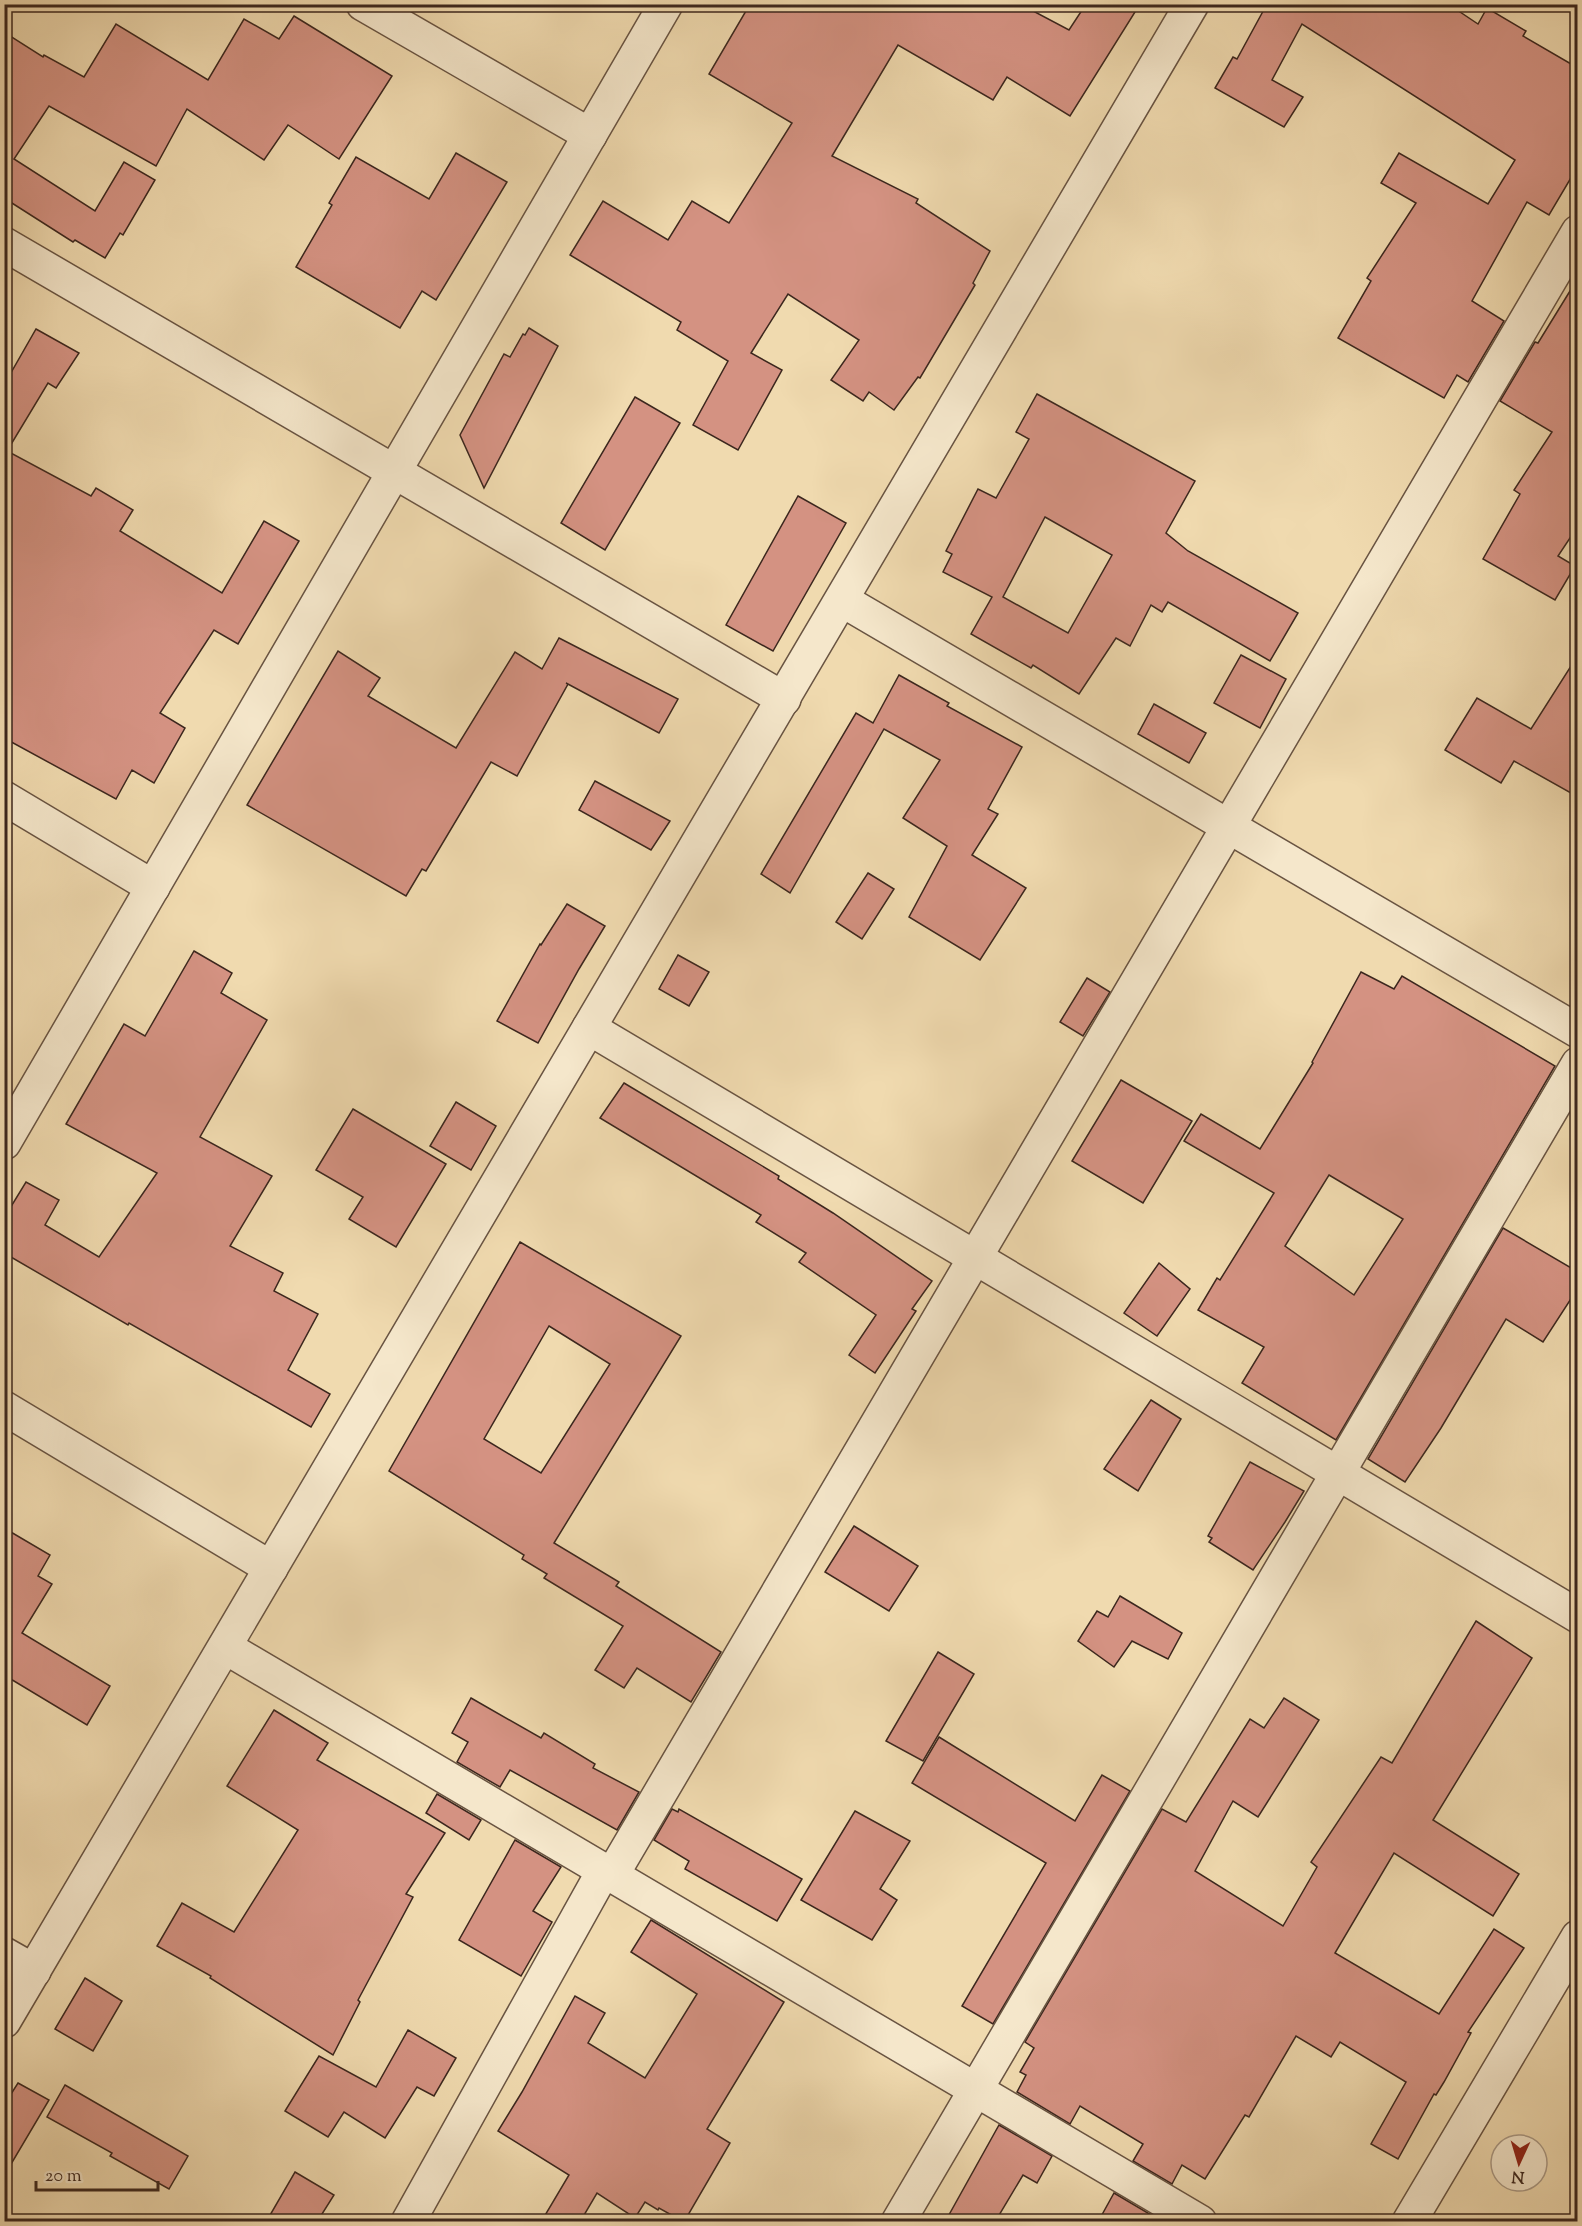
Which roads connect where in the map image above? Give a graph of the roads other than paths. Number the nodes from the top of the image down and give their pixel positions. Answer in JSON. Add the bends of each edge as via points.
{"nodes":[{"id":1,"x":363,"y":4,"type":"edge"},
{"id":2,"x":666,"y":4,"type":"edge"},
{"id":3,"x":1192,"y":4,"type":"edge"},
{"id":4,"x":590,"y":135,"type":"junction"},
{"id":5,"x":1578,"y":232,"type":"edge"},
{"id":6,"x":4,"y":244,"type":"edge"},
{"id":7,"x":394,"y":472,"type":"junction"},
{"id":8,"x":842,"y":600,"type":"junction"},
{"id":9,"x":783,"y":699,"type":"junction"},
{"id":10,"x":4,"y":798,"type":"edge"},
{"id":11,"x":1228,"y":826,"type":"junction"},
{"id":12,"x":153,"y":887,"type":"junction"},
{"id":13,"x":589,"y":1028,"type":"junction"},
{"id":14,"x":1578,"y":1031,"type":"edge"},
{"id":15,"x":1578,"y":1064,"type":"edge"},
{"id":16,"x":4,"y":1143,"type":"edge"},
{"id":17,"x":975,"y":1258,"type":"junction"},
{"id":18,"x":4,"y":1408,"type":"edge"},
{"id":19,"x":1337,"y":1473,"type":"junction"},
{"id":20,"x":271,"y":1568,"type":"junction"},
{"id":21,"x":1578,"y":1617,"type":"edge"},
{"id":22,"x":225,"y":1647,"type":"junction"},
{"id":23,"x":608,"y":1873,"type":"junction"},
{"id":24,"x":1578,"y":1936,"type":"edge"},
{"id":25,"x":4,"y":1954,"type":"edge"},
{"id":26,"x":34,"y":1971,"type":"junction"},
{"id":27,"x":4,"y":2021,"type":"edge"},
{"id":28,"x":976,"y":2090,"type":"junction"},
{"id":29,"x":408,"y":2222,"type":"edge"},
{"id":30,"x":898,"y":2222,"type":"edge"},
{"id":31,"x":1200,"y":2222,"type":"edge"},
{"id":32,"x":1409,"y":2222,"type":"edge"}],
"edges":[{"from":1,"to":4,"type":"street"},
{"from":2,"to":4,"type":"street"},
{"from":3,"to":8,"type":"street"},
{"from":4,"to":7,"type":"street"},
{"from":5,"to":11,"type":"street"},
{"from":6,"to":7,"type":"street"},
{"from":7,"to":9,"type":"street"},
{"from":7,"to":12,"type":"street"},
{"from":8,"to":9,"type":"street"},
{"from":8,"to":11,"type":"street"},
{"from":9,"to":13,"type":"street"},
{"from":10,"to":12,"type":"street"},
{"from":11,"to":14,"type":"street"},
{"from":11,"to":17,"type":"street"},
{"from":12,"to":16,"type":"street"},
{"from":13,"to":17,"type":"street"},
{"from":13,"to":20,"type":"street"},
{"from":15,"to":19,"type":"street"},
{"from":17,"to":19,"type":"street"},
{"from":17,"to":23,"type":"street"},
{"from":18,"to":20,"type":"street"},
{"from":19,"to":21,"type":"street"},
{"from":19,"to":28,"type":"street"},
{"from":20,"to":22,"type":"street"},
{"from":22,"to":23,"type":"street"},
{"from":22,"to":26,"type":"street"},
{"from":23,"to":28,"type":"street"},
{"from":23,"to":29,"type":"street"},
{"from":24,"to":32,"type":"street"},
{"from":25,"to":26,"type":"street"},
{"from":26,"to":27,"type":"street"},
{"from":28,"to":30,"type":"street"},
{"from":28,"to":31,"type":"street"}]}
